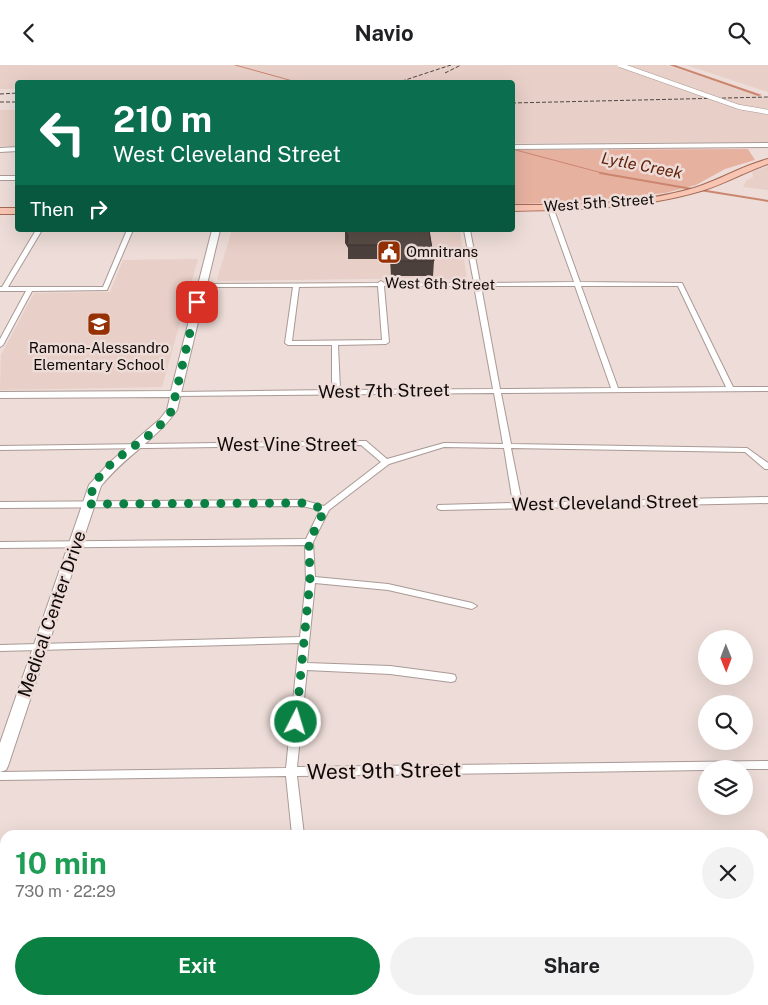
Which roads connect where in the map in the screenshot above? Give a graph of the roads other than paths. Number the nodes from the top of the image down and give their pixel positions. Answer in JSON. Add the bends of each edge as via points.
{"nodes":[{"id":1,"x":620,"y":65,"type":"edge"},
{"id":2,"x":768,"y":112,"type":"edge"},
{"id":3,"x":768,"y":145,"type":"edge"},
{"id":4,"x":515,"y":147,"type":"edge"},
{"id":5,"x":15,"y":149,"type":"edge"},
{"id":6,"x":0,"y":150,"type":"edge"},
{"id":7,"x":768,"y":161,"type":"edge"},
{"id":8,"x":0,"y":178,"type":"edge"},
{"id":9,"x":15,"y":178,"type":"edge"},
{"id":10,"x":550,"y":207,"type":"junction"},
{"id":11,"x":515,"y":208,"type":"edge"},
{"id":12,"x":0,"y":211,"type":"edge"},
{"id":13,"x":15,"y":211,"type":"edge"},
{"id":14,"x":38,"y":232,"type":"edge"},
{"id":15,"x":129,"y":232,"type":"edge"},
{"id":16,"x":215,"y":232,"type":"edge"},
{"id":17,"x":467,"y":232,"type":"edge"},
{"id":18,"x":381,"y":283,"type":"junction"},
{"id":19,"x":296,"y":284,"type":"junction"},
{"id":20,"x":577,"y":284,"type":"junction"},
{"id":21,"x":201,"y":285,"type":"junction"},
{"id":22,"x":478,"y":285,"type":"junction"},
{"id":23,"x":2,"y":289,"type":"edge"},
{"id":24,"x":30,"y":289,"type":"junction"},
{"id":25,"x":336,"y":344,"type":"junction"},
{"id":26,"x":0,"y":345,"type":"edge"},
{"id":27,"x":730,"y":388,"type":"junction"},
{"id":28,"x":615,"y":389,"type":"junction"},
{"id":29,"x":768,"y":389,"type":"edge"},
{"id":30,"x":498,"y":390,"type":"junction"},
{"id":31,"x":336,"y":392,"type":"junction"},
{"id":32,"x":176,"y":394,"type":"junction"},
{"id":33,"x":0,"y":395,"type":"edge"},
{"id":34,"x":137,"y":445,"type":"junction"},
{"id":35,"x":509,"y":446,"type":"junction"},
{"id":36,"x":0,"y":447,"type":"edge"},
{"id":37,"x":386,"y":462,"type":"junction"},
{"id":38,"x":768,"y":467,"type":"edge"},
{"id":39,"x":768,"y":500,"type":"edge"},
{"id":40,"x":88,"y":504,"type":"junction"},
{"id":41,"x":0,"y":505,"type":"edge"},
{"id":42,"x":518,"y":505,"type":"junction"},
{"id":43,"x":441,"y":507,"type":"dead end"},
{"id":44,"x":325,"y":509,"type":"junction"},
{"id":45,"x":309,"y":542,"type":"junction"},
{"id":46,"x":0,"y":545,"type":"edge"},
{"id":47,"x":74,"y":545,"type":"junction"},
{"id":48,"x":310,"y":580,"type":"junction"},
{"id":49,"x":472,"y":606,"type":"dead end"},
{"id":50,"x":304,"y":640,"type":"junction"},
{"id":51,"x":41,"y":647,"type":"junction"},
{"id":52,"x":0,"y":648,"type":"edge"},
{"id":53,"x":301,"y":667,"type":"junction"},
{"id":54,"x":451,"y":678,"type":"dead end"},
{"id":55,"x":768,"y":765,"type":"edge"},
{"id":56,"x":0,"y":766,"type":"edge"},
{"id":57,"x":292,"y":772,"type":"junction"},
{"id":58,"x":0,"y":776,"type":"edge"},
{"id":59,"x":298,"y":830,"type":"edge"}],
"edges":[{"from":1,"to":2,"type":"street","bridge":true,"via":[[739,107]]},
{"from":3,"to":4,"type":"street"},
{"from":5,"to":6,"type":"street"},
{"from":7,"to":10,"type":"main road","name":"West 5th Street","via":[[680,195],[623,204]]},
{"from":8,"to":9,"type":"street"},
{"from":10,"to":11,"type":"main road","name":"West 5th Street"},
{"from":10,"to":20,"type":"street"},
{"from":12,"to":13,"type":"main road"},
{"from":14,"to":23,"type":"street"},
{"from":15,"to":24,"type":"street","via":[[105,289]]},
{"from":16,"to":21,"type":"street","name":"Medical Center Drive"},
{"from":17,"to":22,"type":"street"},
{"from":18,"to":19,"type":"street","name":"West 6th Street"},
{"from":18,"to":22,"type":"street","name":"West 6th Street"},
{"from":18,"to":25,"type":"street","via":[[386,342]]},
{"from":19,"to":21,"type":"street","name":"West 6th Street"},
{"from":19,"to":25,"type":"street","via":[[288,343]]},
{"from":20,"to":22,"type":"street","name":"West 6th Street"},
{"from":20,"to":27,"type":"street","name":"West 6th Street","via":[[680,284]]},
{"from":20,"to":28,"type":"street"},
{"from":21,"to":32,"type":"street","name":"Medical Center Drive"},
{"from":22,"to":30,"type":"street"},
{"from":23,"to":24,"type":"street"},
{"from":24,"to":26,"type":"street"},
{"from":25,"to":31,"type":"street"},
{"from":27,"to":28,"type":"street","name":"West 7th Street"},
{"from":27,"to":29,"type":"street","name":"West 7th Street"},
{"from":28,"to":30,"type":"street","name":"West 7th Street"},
{"from":30,"to":31,"type":"street","name":"West 7th Street"},
{"from":30,"to":35,"type":"street"},
{"from":31,"to":32,"type":"street","name":"West 7th Street"},
{"from":32,"to":33,"type":"street","name":"West 7th Street"},
{"from":32,"to":34,"type":"street","name":"Medical Center Drive","via":[[165,422]]},
{"from":34,"to":36,"type":"street","name":"West Vine Street"},
{"from":34,"to":37,"type":"street","name":"West Vine Street","via":[[364,443]]},
{"from":34,"to":40,"type":"street","name":"Medical Center Drive","via":[[104,472],[94,485]]},
{"from":35,"to":37,"type":"street","via":[[444,445]]},
{"from":35,"to":38,"type":"street","via":[[747,450]]},
{"from":35,"to":42,"type":"street"},
{"from":37,"to":44,"type":"street"},
{"from":39,"to":42,"type":"street","name":"West Cleveland Street"},
{"from":40,"to":41,"type":"street"},
{"from":40,"to":44,"type":"street","via":[[302,503]]},
{"from":40,"to":47,"type":"street","name":"Medical Center Drive"},
{"from":42,"to":43,"type":"street","name":"West Cleveland Street"},
{"from":44,"to":45,"type":"street"},
{"from":45,"to":47,"type":"street"},
{"from":45,"to":48,"type":"street"},
{"from":46,"to":47,"type":"street"},
{"from":47,"to":51,"type":"street","name":"Medical Center Drive"},
{"from":48,"to":49,"type":"street","via":[[388,587]]},
{"from":48,"to":50,"type":"street"},
{"from":50,"to":51,"type":"street"},
{"from":50,"to":53,"type":"street"},
{"from":51,"to":52,"type":"street"},
{"from":51,"to":56,"type":"street","name":"Medical Center Drive"},
{"from":53,"to":54,"type":"street","via":[[390,670]]},
{"from":53,"to":57,"type":"street"},
{"from":55,"to":57,"type":"street","name":"West 9th Street"},
{"from":57,"to":58,"type":"street","name":"West 9th Street"},
{"from":57,"to":59,"type":"street"}]}
